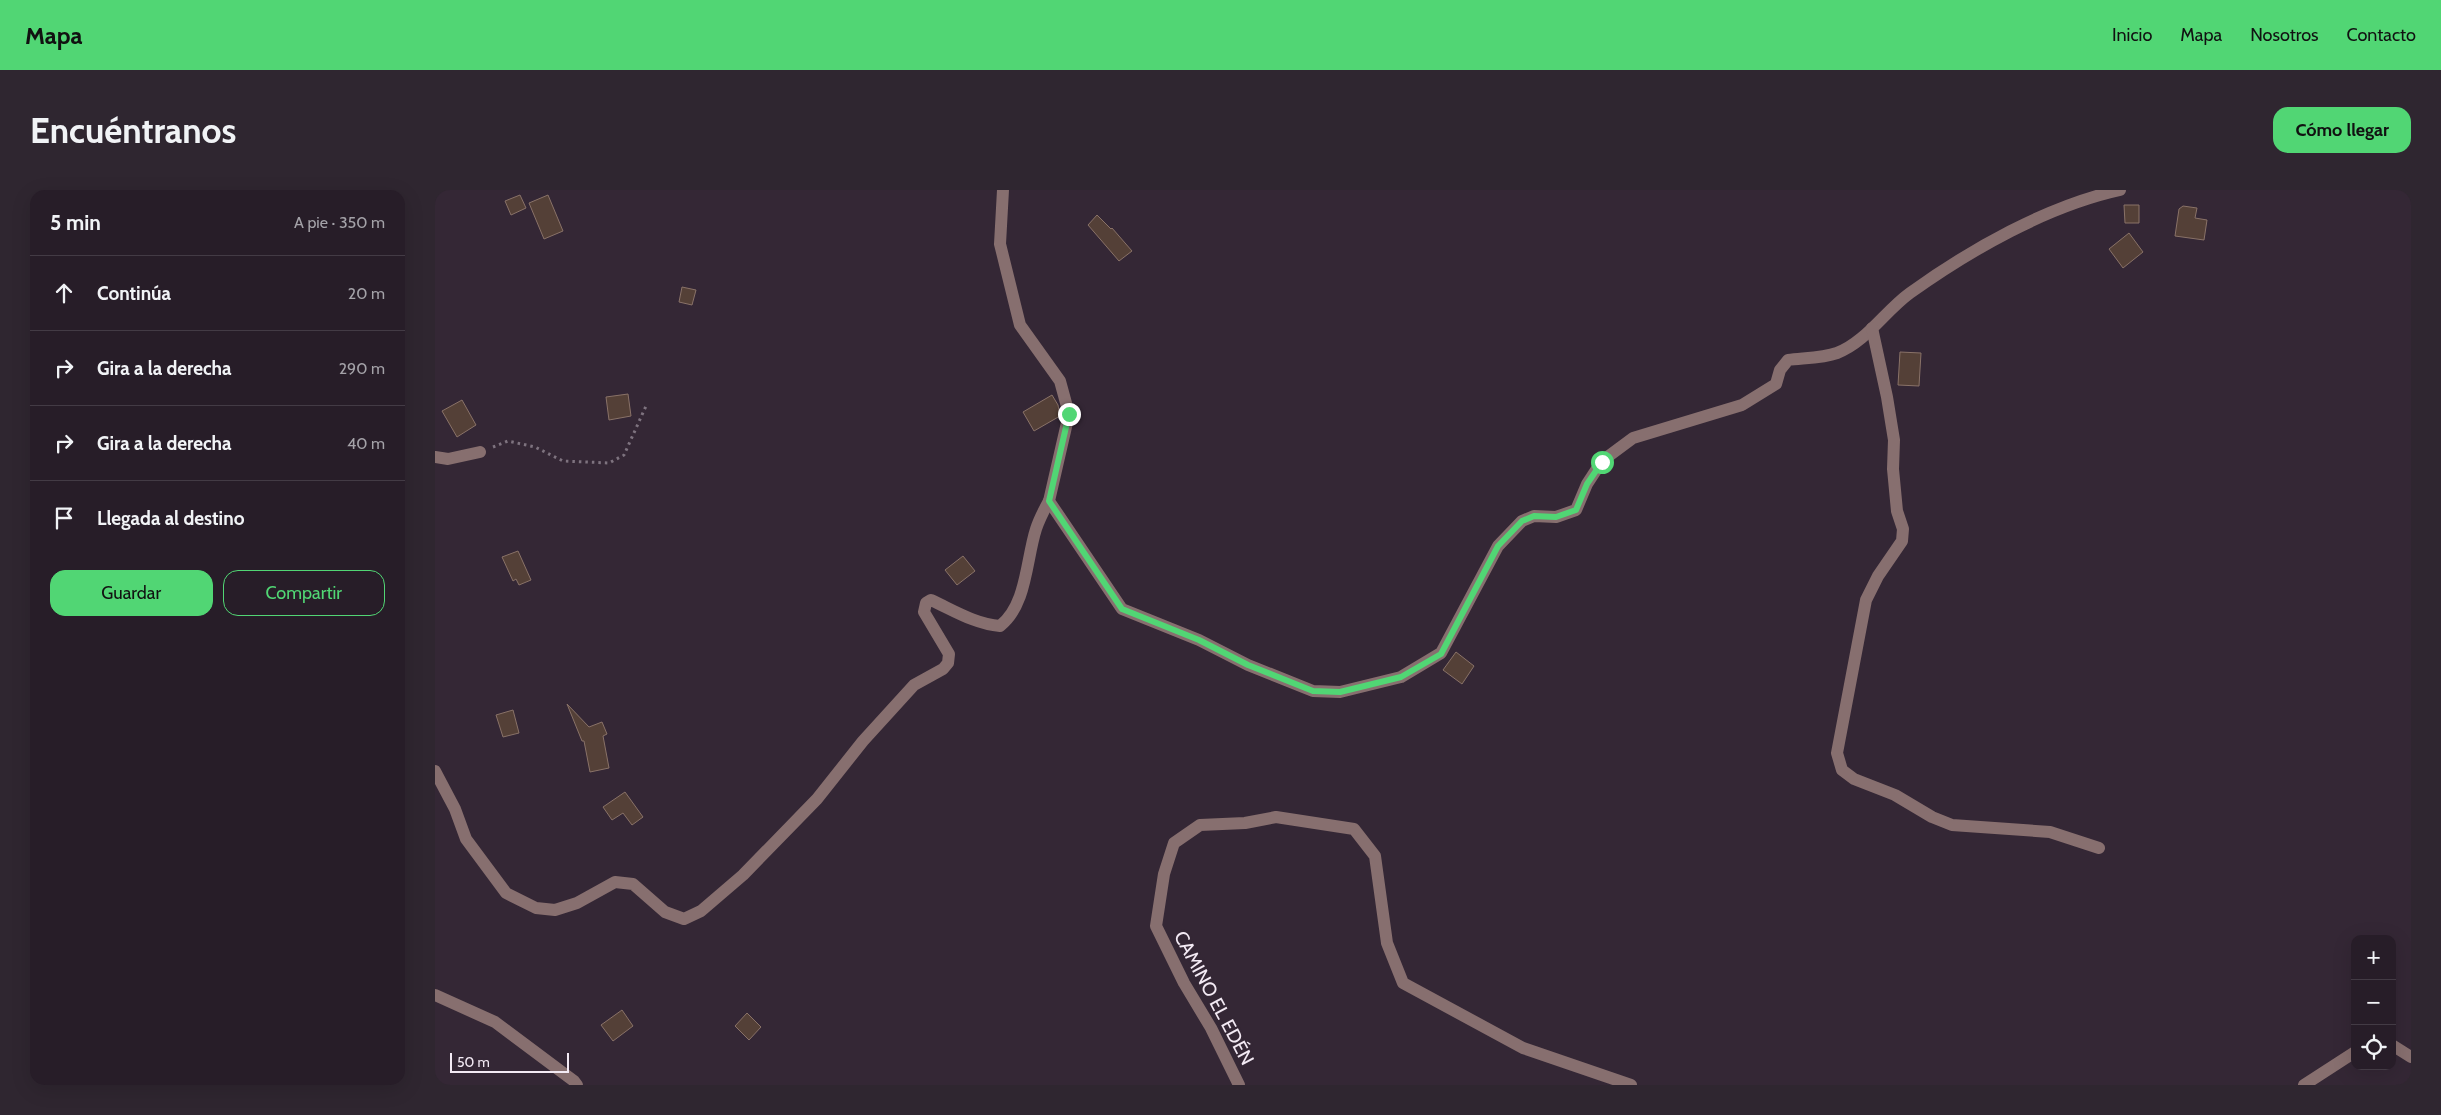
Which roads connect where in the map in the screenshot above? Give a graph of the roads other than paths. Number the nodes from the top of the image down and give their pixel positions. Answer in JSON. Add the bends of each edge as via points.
{"nodes":[{"id":1,"x":1003,"y":190,"type":"edge"},
{"id":2,"x":2120,"y":190,"type":"edge"},
{"id":3,"x":1872,"y":328,"type":"junction"},
{"id":4,"x":481,"y":452,"type":"road end"},
{"id":5,"x":435,"y":456,"type":"edge"},
{"id":6,"x":1049,"y":501,"type":"junction"},
{"id":7,"x":435,"y":771,"type":"edge"},
{"id":8,"x":2099,"y":848,"type":"dead end"},
{"id":9,"x":435,"y":995,"type":"edge"},
{"id":10,"x":2396,"y":1047,"type":"edge"},
{"id":11,"x":2351,"y":1055,"type":"edge"},
{"id":12,"x":2411,"y":1056,"type":"edge"},
{"id":13,"x":577,"y":1085,"type":"edge"},
{"id":14,"x":1239,"y":1085,"type":"edge"},
{"id":15,"x":1631,"y":1085,"type":"edge"},
{"id":16,"x":2304,"y":1085,"type":"edge"}],
"edges":[{"from":1,"to":6,"type":"street","via":[[1000,244],[1019,325],[1060,381],[1069,414]]},
{"from":2,"to":3,"type":"street","via":[[2088,197],[1996,240],[1909,294]]},
{"from":3,"to":6,"type":"street","via":[[1861,339],[1837,353],[1788,360],[1780,370],[1776,384],[1742,405],[1633,438],[1602,462],[1587,484],[1576,510],[1556,517],[1534,516],[1522,521],[1498,546],[1441,654],[1401,677],[1340,692],[1313,691],[1122,609]]},
{"from":3,"to":8,"type":"street","via":[[1893,432],[1897,511],[1903,529],[1901,540],[1866,600],[1837,753],[1842,770],[1854,779],[1895,795],[1952,825],[2050,832]]},
{"from":4,"to":5,"type":"street","via":[[448,460]]},
{"from":6,"to":7,"type":"street","via":[[1036,528],[1018,601],[1009,619],[1000,626],[991,625],[931,600],[926,603],[924,612],[949,654],[948,663],[914,685],[863,741],[817,799],[743,875],[701,911],[684,919],[665,912],[633,884],[615,882],[577,903],[555,910],[536,908],[506,893],[466,839]]},
{"from":9,"to":13,"type":"street","via":[[495,1022]]},
{"from":10,"to":12,"type":"street"},
{"from":11,"to":16,"type":"street"},
{"from":14,"to":15,"type":"street","name":"CAMINO EL EDÉN","via":[[1156,926],[1164,874],[1174,843],[1200,825],[1245,823],[1275,817],[1354,830],[1375,856],[1387,943],[1403,983],[1523,1048]]}]}
